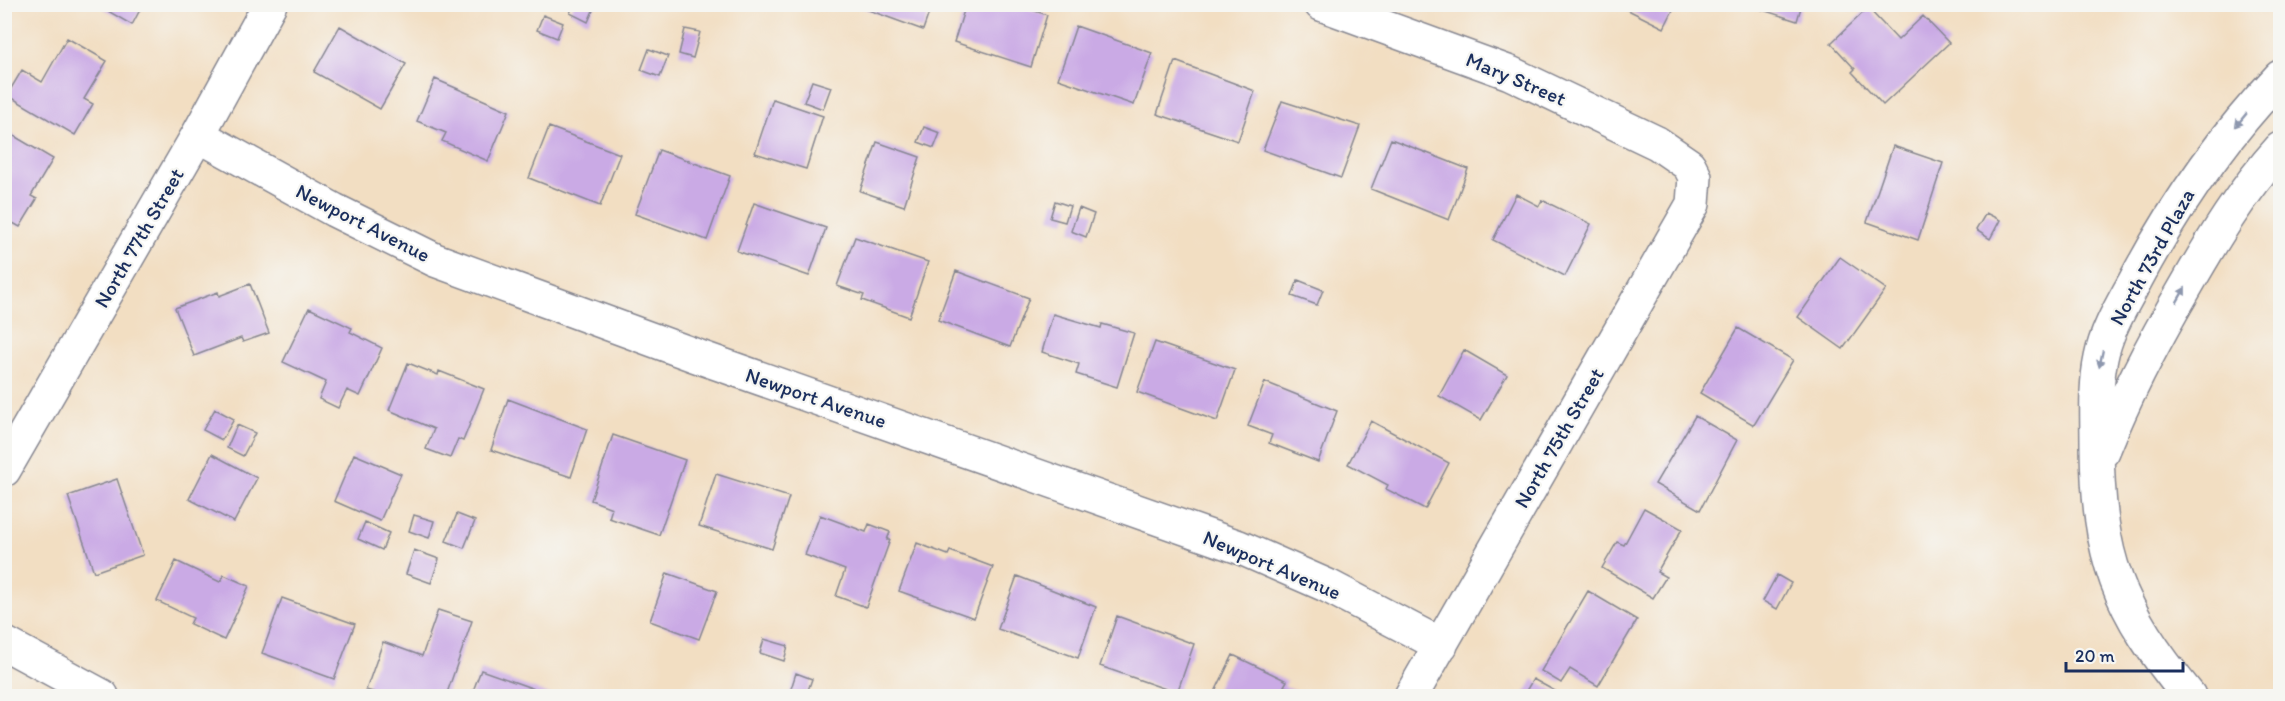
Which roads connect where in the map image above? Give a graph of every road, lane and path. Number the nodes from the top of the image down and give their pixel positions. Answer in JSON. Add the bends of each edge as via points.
{"nodes":[{"id":1,"x":270,"y":4,"type":"edge"},
{"id":2,"x":1321,"y":4,"type":"edge"},
{"id":3,"x":2280,"y":77,"type":"edge"},
{"id":4,"x":198,"y":135,"type":"junction"},
{"id":5,"x":2280,"y":149,"type":"edge"},
{"id":6,"x":1695,"y":177,"type":"joint"},
{"id":7,"x":2097,"y":466,"type":"junction"},
{"id":8,"x":4,"y":470,"type":"edge"},
{"id":9,"x":4,"y":643,"type":"edge"},
{"id":10,"x":1441,"y":645,"type":"junction"},
{"id":11,"x":102,"y":696,"type":"edge"},
{"id":12,"x":1411,"y":696,"type":"edge"},
{"id":13,"x":2189,"y":696,"type":"edge"}],
"edges":[{"from":1,"to":4,"type":"street","name":"North 77th Street"},
{"from":2,"to":6,"type":"street","name":"Mary Street","via":[[1510,73],[1658,143],[1689,165]]},
{"from":3,"to":7,"type":"street","name":"North 73rd Plaza","one_way":true,"via":[[2206,163],[2119,310],[2101,357],[2096,390]]},
{"from":4,"to":8,"type":"street","name":"North 77th Street"},
{"from":4,"to":10,"type":"street","name":"Newport Avenue","via":[[435,260],[1239,548],[1328,586]]},
{"from":7,"to":5,"type":"street","name":"North 73rd Plaza","one_way":true,"via":[[2133,380],[2209,246]]},
{"from":6,"to":10,"type":"street","name":"North 75th Street","via":[[1694,204]]},
{"from":7,"to":13,"type":"street","name":"North 73rd Plaza","via":[[2104,541],[2127,610],[2154,653]]},
{"from":9,"to":11,"type":"street"},
{"from":10,"to":12,"type":"street","name":"North 75th Street"}]}
